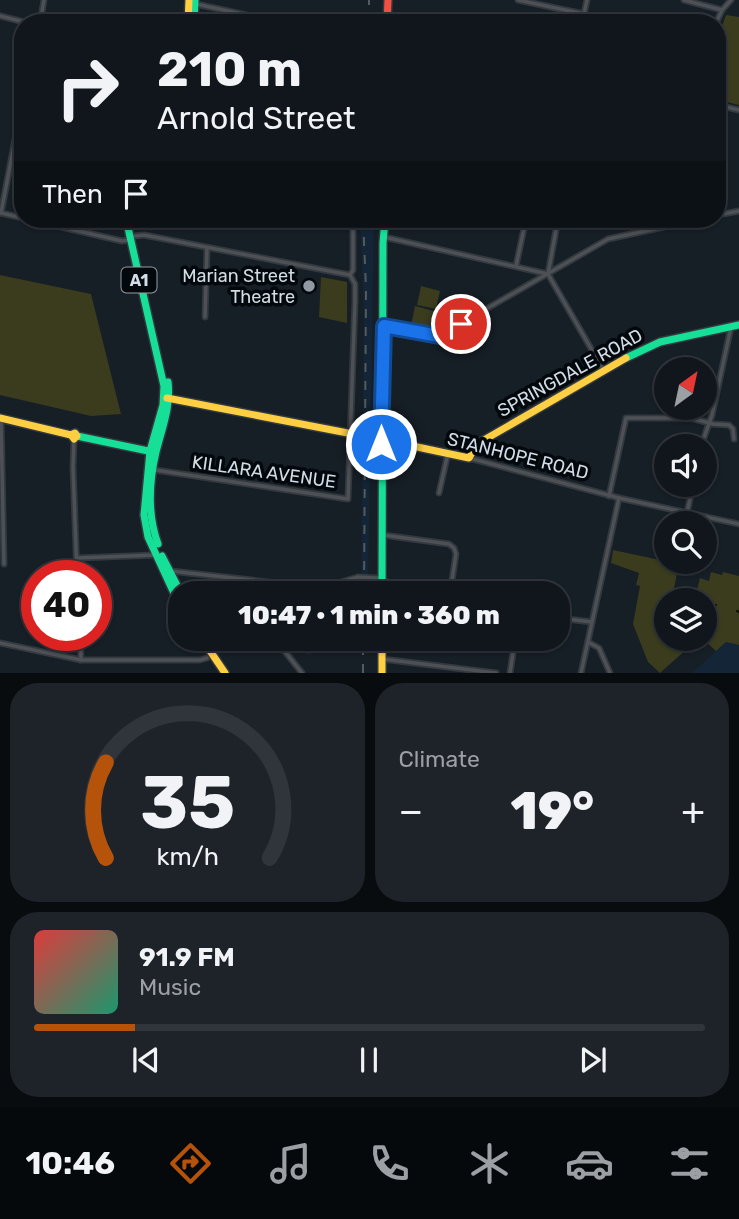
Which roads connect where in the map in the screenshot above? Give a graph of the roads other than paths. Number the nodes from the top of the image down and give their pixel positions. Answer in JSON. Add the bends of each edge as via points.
{"nodes":[{"id":1,"x":519,"y":0,"type":"edge"},
{"id":2,"x":587,"y":0,"type":"edge"},
{"id":3,"x":684,"y":0,"type":"edge"},
{"id":4,"x":731,"y":0,"type":"edge"},
{"id":5,"x":193,"y":1,"type":"edge"},
{"id":6,"x":722,"y":10,"type":"junction"},
{"id":7,"x":246,"y":14,"type":"edge"},
{"id":8,"x":720,"y":14,"type":"edge"},
{"id":9,"x":14,"y":145,"type":"edge"},
{"id":10,"x":1,"y":213,"type":"edge"},
{"id":11,"x":67,"y":228,"type":"edge"},
{"id":12,"x":130,"y":228,"type":"edge"},
{"id":13,"x":353,"y":228,"type":"edge"},
{"id":14,"x":384,"y":228,"type":"edge"},
{"id":15,"x":524,"y":228,"type":"edge"},
{"id":16,"x":556,"y":228,"type":"edge"},
{"id":17,"x":659,"y":228,"type":"edge"},
{"id":18,"x":384,"y":237,"type":"junction"},
{"id":19,"x":132,"y":238,"type":"junction"},
{"id":20,"x":207,"y":248,"type":"junction"},
{"id":21,"x":516,"y":266,"type":"junction"},
{"id":22,"x":548,"y":274,"type":"junction"},
{"id":23,"x":350,"y":275,"type":"junction"},
{"id":24,"x":205,"y":317,"type":"dead end"},
{"id":25,"x":384,"y":326,"type":"junction"},
{"id":26,"x":735,"y":326,"type":"edge"},
{"id":27,"x":604,"y":370,"type":"junction"},
{"id":28,"x":167,"y":398,"type":"junction"},
{"id":29,"x":0,"y":419,"type":"edge"},
{"id":30,"x":709,"y":422,"type":"junction"},
{"id":31,"x":354,"y":434,"type":"junction"},
{"id":32,"x":705,"y":434,"type":"edge"},
{"id":33,"x":74,"y":437,"type":"junction"},
{"id":34,"x":378,"y":439,"type":"junction"},
{"id":35,"x":734,"y":439,"type":"dead end"},
{"id":36,"x":153,"y":452,"type":"junction"},
{"id":37,"x":448,"y":453,"type":"junction"},
{"id":38,"x":469,"y":458,"type":"junction"},
{"id":39,"x":153,"y":470,"type":"junction"},
{"id":40,"x":439,"y":493,"type":"dead end"},
{"id":41,"x":609,"y":496,"type":"junction"},
{"id":42,"x":619,"y":498,"type":"junction"},
{"id":43,"x":678,"y":511,"type":"edge"},
{"id":44,"x":717,"y":519,"type":"edge"},
{"id":45,"x":739,"y":524,"type":"edge"},
{"id":46,"x":383,"y":535,"type":"junction"},
{"id":47,"x":157,"y":555,"type":"junction"},
{"id":48,"x":76,"y":558,"type":"joint"},
{"id":49,"x":5,"y":564,"type":"dead end"},
{"id":50,"x":168,"y":572,"type":"junction"},
{"id":51,"x":378,"y":578,"type":"junction"},
{"id":52,"x":239,"y":579,"type":"joint"},
{"id":53,"x":171,"y":581,"type":"edge"},
{"id":54,"x":174,"y":581,"type":"edge"},
{"id":55,"x":379,"y":581,"type":"edge"},
{"id":56,"x":383,"y":581,"type":"edge"},
{"id":57,"x":452,"y":581,"type":"edge"},
{"id":58,"x":570,"y":619,"type":"edge"},
{"id":59,"x":592,"y":622,"type":"junction"},
{"id":60,"x":588,"y":642,"type":"junction"},
{"id":61,"x":0,"y":643,"type":"edge"},
{"id":62,"x":80,"y":651,"type":"edge"},
{"id":63,"x":205,"y":651,"type":"edge"},
{"id":64,"x":208,"y":651,"type":"edge"},
{"id":65,"x":285,"y":651,"type":"edge"},
{"id":66,"x":382,"y":651,"type":"edge"},
{"id":67,"x":513,"y":651,"type":"edge"},
{"id":68,"x":208,"y":658,"type":"junction"},
{"id":69,"x":382,"y":659,"type":"junction"},
{"id":70,"x":80,"y":660,"type":"junction"},
{"id":71,"x":449,"y":667,"type":"junction"},
{"id":72,"x":220,"y":673,"type":"edge"},
{"id":73,"x":225,"y":673,"type":"edge"},
{"id":74,"x":302,"y":673,"type":"edge"},
{"id":75,"x":382,"y":673,"type":"edge"},
{"id":76,"x":448,"y":673,"type":"edge"},
{"id":77,"x":496,"y":673,"type":"edge"},
{"id":78,"x":510,"y":673,"type":"edge"},
{"id":79,"x":581,"y":673,"type":"edge"},
{"id":80,"x":610,"y":673,"type":"edge"}],
"edges":[{"from":1,"to":2,"type":"street","via":[[584,14]]},
{"from":3,"to":6,"type":"street"},
{"from":4,"to":6,"type":"street"},
{"from":5,"to":7,"type":"street"},
{"from":6,"to":8,"type":"street"},
{"from":9,"to":10,"type":"street"},
{"from":11,"to":19,"type":"street","via":[[121,241]]},
{"from":12,"to":19,"type":"main road","number":"A1"},
{"from":13,"to":23,"type":"street"},
{"from":14,"to":18,"type":"main road"},
{"from":15,"to":21,"type":"street"},
{"from":16,"to":22,"type":"street"},
{"from":17,"to":22,"type":"street","via":[[608,239]]},
{"from":18,"to":21,"type":"street"},
{"from":18,"to":25,"type":"main road"},
{"from":19,"to":20,"type":"street","via":[[144,235]]},
{"from":19,"to":28,"type":"main road","number":"A1"},
{"from":20,"to":23,"type":"street"},
{"from":20,"to":24,"type":"street"},
{"from":21,"to":22,"type":"street"},
{"from":22,"to":25,"type":"street","via":[[439,336]]},
{"from":22,"to":27,"type":"street"},
{"from":23,"to":31,"type":"street","via":[[356,287]]},
{"from":25,"to":34,"type":"main road"},
{"from":26,"to":27,"type":"main road","name":"SPRINGDALE ROAD","via":[[660,342]]},
{"from":26,"to":30,"type":"street"},
{"from":27,"to":38,"type":"main road","name":"SPRINGDALE ROAD","via":[[475,446]]},
{"from":28,"to":31,"type":"main road","name":"STANHOPE ROAD"},
{"from":28,"to":36,"type":"main road","number":"A1"},
{"from":29,"to":33,"type":"main road"},
{"from":29,"to":49,"type":"street"},
{"from":30,"to":32,"type":"street"},
{"from":30,"to":35,"type":"street","via":[[731,425]]},
{"from":30,"to":41,"type":"street","via":[[626,418]]},
{"from":31,"to":34,"type":"main road","name":"STANHOPE ROAD","bridge":true},
{"from":31,"to":39,"type":"street","name":"KILLARA AVENUE","via":[[348,499]]},
{"from":33,"to":36,"type":"main road"},
{"from":33,"to":48,"type":"street"},
{"from":34,"to":37,"type":"main road","name":"STANHOPE ROAD"},
{"from":34,"to":46,"type":"main road"},
{"from":36,"to":39,"type":"main road","number":"A1"},
{"from":36,"to":47,"type":"main road","number":"A1","via":[[144,515]]},
{"from":37,"to":38,"type":"main road","name":"STANHOPE ROAD"},
{"from":37,"to":40,"type":"street"},
{"from":38,"to":41,"type":"street","name":"STANHOPE ROAD"},
{"from":39,"to":50,"type":"main road","number":"A1","via":[[151,525]]},
{"from":41,"to":42,"type":"street","name":"STANHOPE ROAD"},
{"from":42,"to":43,"type":"street","name":"STANHOPE ROAD"},
{"from":42,"to":59,"type":"street"},
{"from":44,"to":45,"type":"street","name":"STANHOPE ROAD"},
{"from":46,"to":51,"type":"main road"},
{"from":46,"to":57,"type":"street","via":[[449,544],[456,554]]},
{"from":47,"to":48,"type":"street"},
{"from":47,"to":50,"type":"main road","number":"A1"},
{"from":50,"to":52,"type":"street"},
{"from":50,"to":53,"type":"main road","number":"A1"},
{"from":50,"to":54,"type":"main road","number":"A1"},
{"from":51,"to":52,"type":"street","bridge":true,"via":[[358,577],[321,588]]},
{"from":51,"to":55,"type":"main road"},
{"from":51,"to":56,"type":"street"},
{"from":58,"to":59,"type":"street"},
{"from":59,"to":60,"type":"street"},
{"from":60,"to":79,"type":"street"},
{"from":60,"to":80,"type":"street","via":[[599,648]]},
{"from":61,"to":70,"type":"street"},
{"from":62,"to":70,"type":"street"},
{"from":63,"to":68,"type":"main road"},
{"from":64,"to":73,"type":"main road"},
{"from":65,"to":74,"type":"street"},
{"from":66,"to":69,"type":"main road"},
{"from":67,"to":78,"type":"street"},
{"from":68,"to":70,"type":"street"},
{"from":68,"to":72,"type":"main road"},
{"from":69,"to":71,"type":"street"},
{"from":69,"to":75,"type":"main road"},
{"from":71,"to":76,"type":"street"},
{"from":71,"to":77,"type":"street"}]}
